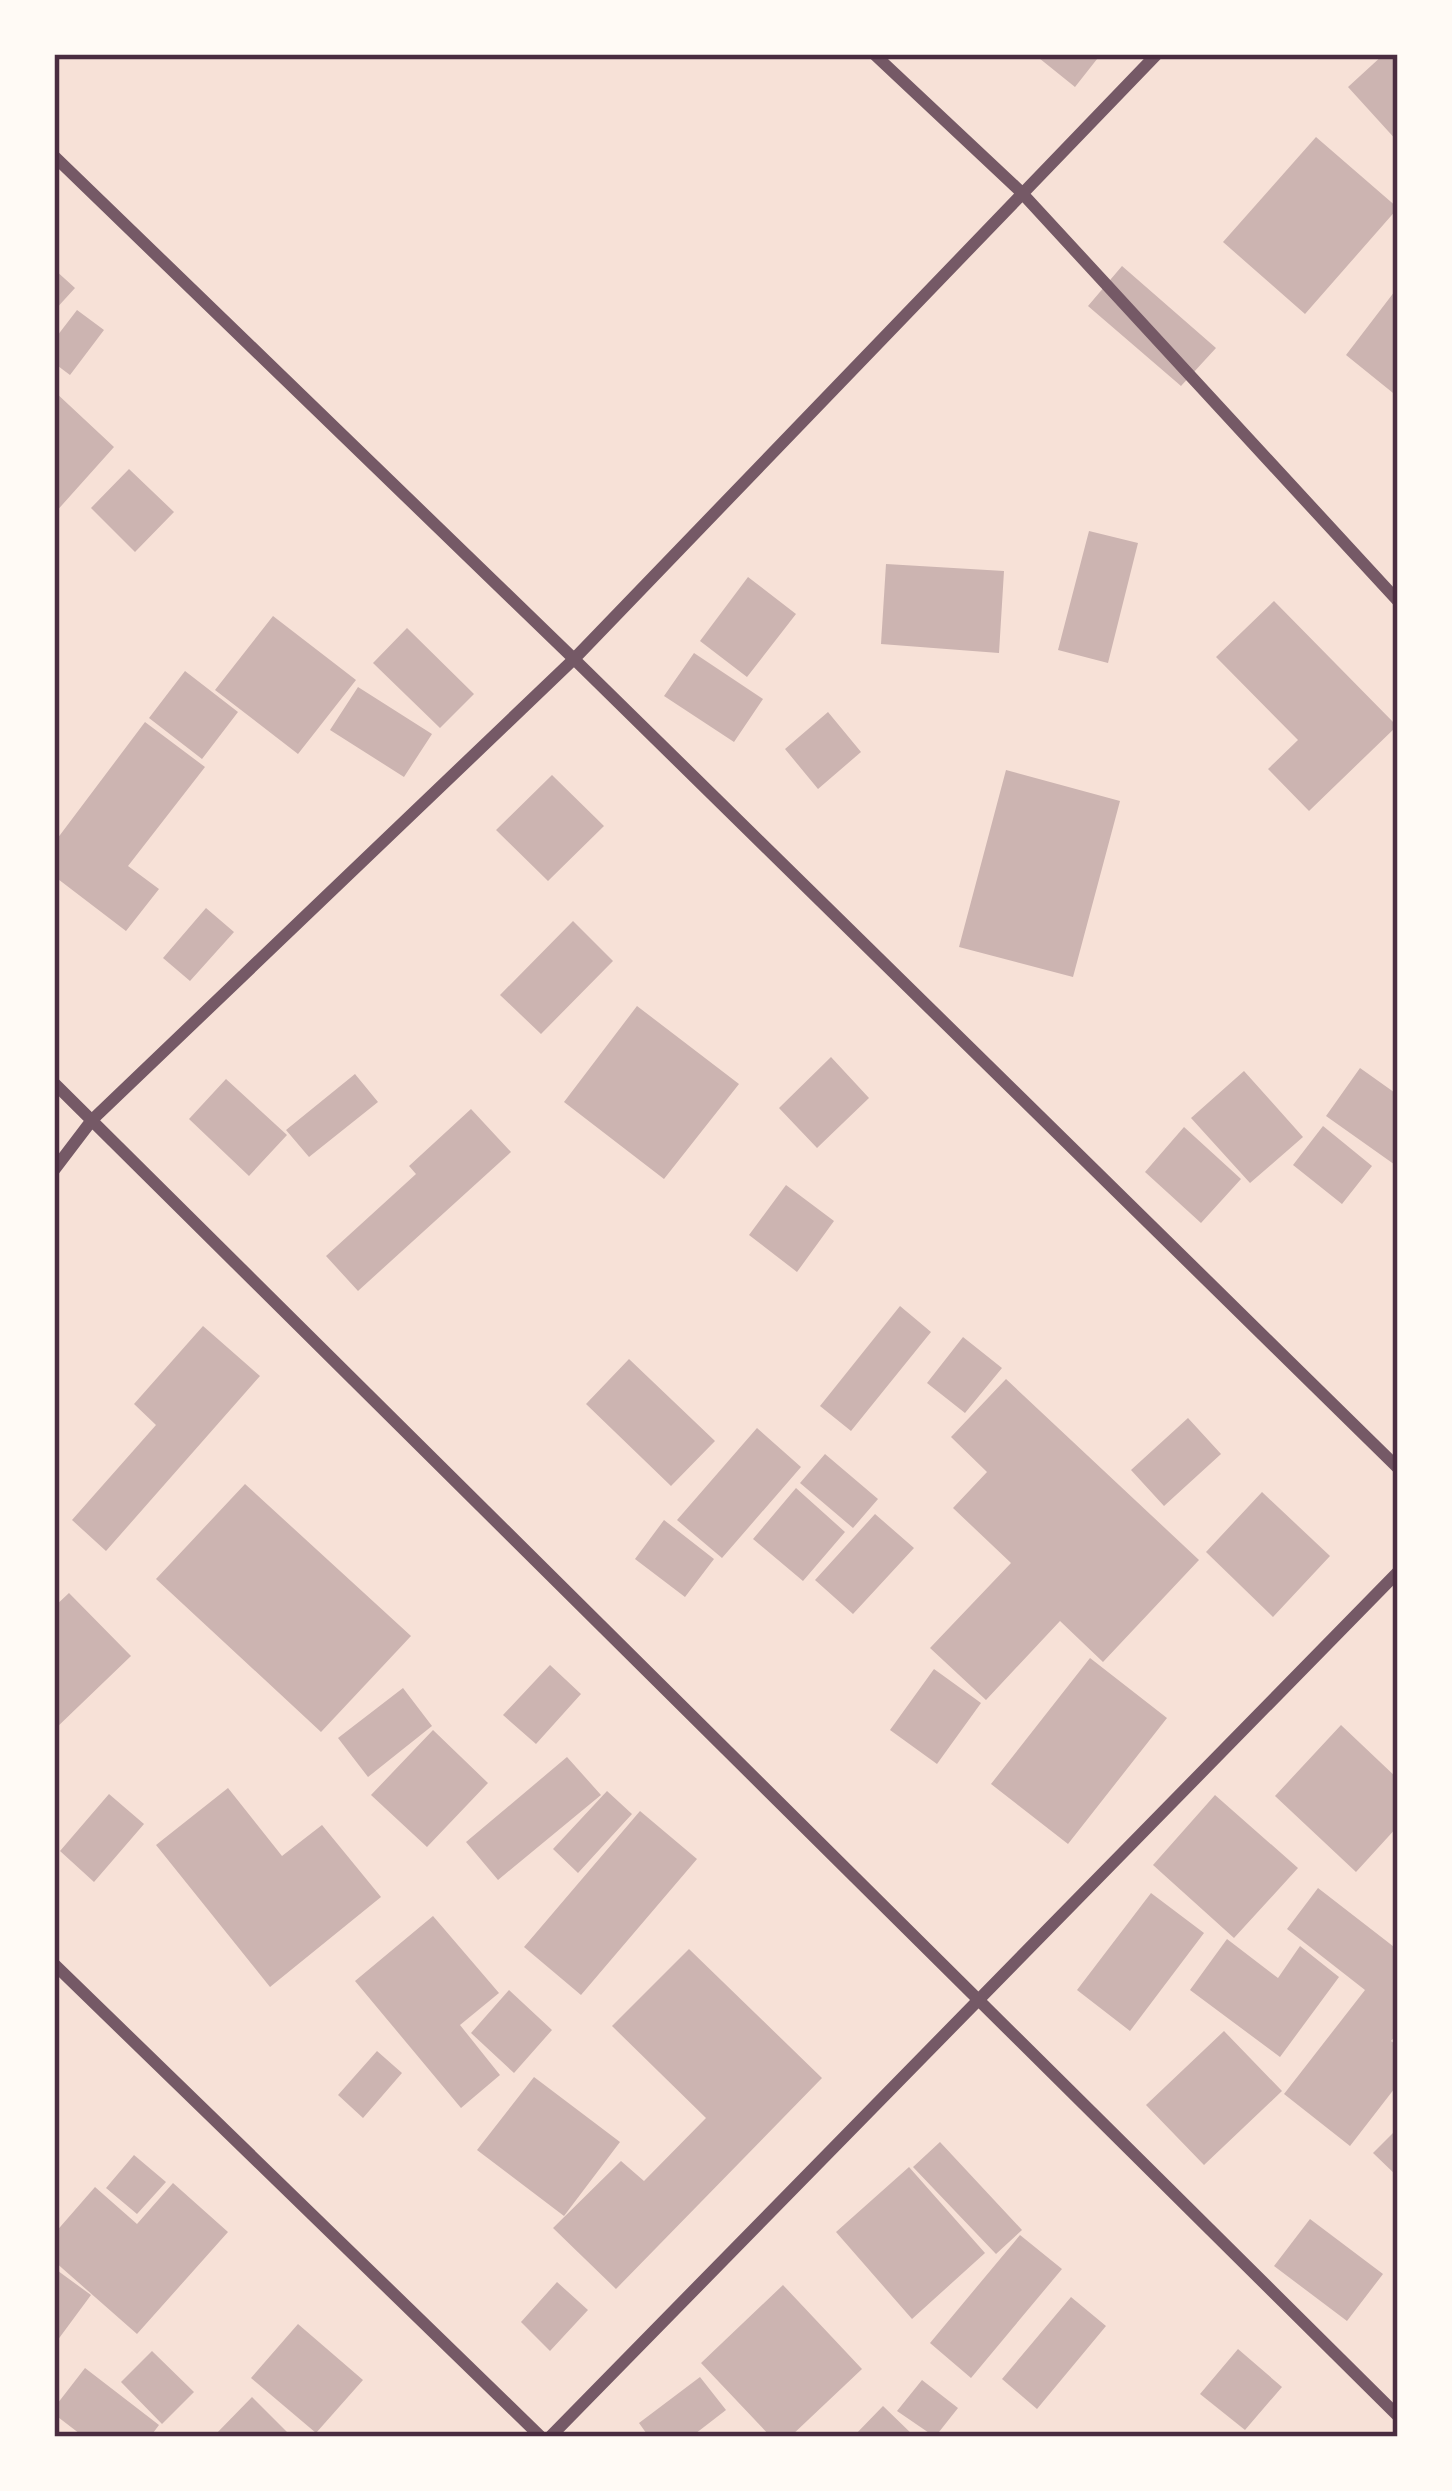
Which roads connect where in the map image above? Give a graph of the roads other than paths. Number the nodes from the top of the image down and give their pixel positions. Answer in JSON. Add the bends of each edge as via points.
{"nodes":[{"id":1,"x":874,"y":54,"type":"edge"},
{"id":2,"x":1156,"y":54,"type":"edge"},
{"id":3,"x":54,"y":156,"type":"edge"},
{"id":4,"x":1021,"y":192,"type":"junction"},
{"id":5,"x":1398,"y":601,"type":"edge"},
{"id":6,"x":574,"y":659,"type":"junction"},
{"id":7,"x":54,"y":1083,"type":"edge"},
{"id":8,"x":92,"y":1120,"type":"junction"},
{"id":9,"x":54,"y":1170,"type":"edge"},
{"id":10,"x":1398,"y":1468,"type":"edge"},
{"id":11,"x":1398,"y":1572,"type":"edge"},
{"id":12,"x":54,"y":1964,"type":"edge"},
{"id":13,"x":978,"y":2002,"type":"junction"},
{"id":14,"x":1398,"y":2416,"type":"edge"},
{"id":15,"x":546,"y":2437,"type":"edge"}],
"edges":[{"from":1,"to":4,"type":"street"},
{"from":2,"to":4,"type":"street"},
{"from":3,"to":6,"type":"street"},
{"from":4,"to":5,"type":"street"},
{"from":4,"to":6,"type":"street"},
{"from":6,"to":8,"type":"street"},
{"from":6,"to":10,"type":"street"},
{"from":7,"to":8,"type":"street"},
{"from":8,"to":9,"type":"street"},
{"from":8,"to":13,"type":"street"},
{"from":11,"to":13,"type":"street"},
{"from":12,"to":15,"type":"street"},
{"from":13,"to":14,"type":"street"},
{"from":13,"to":15,"type":"street"}]}
